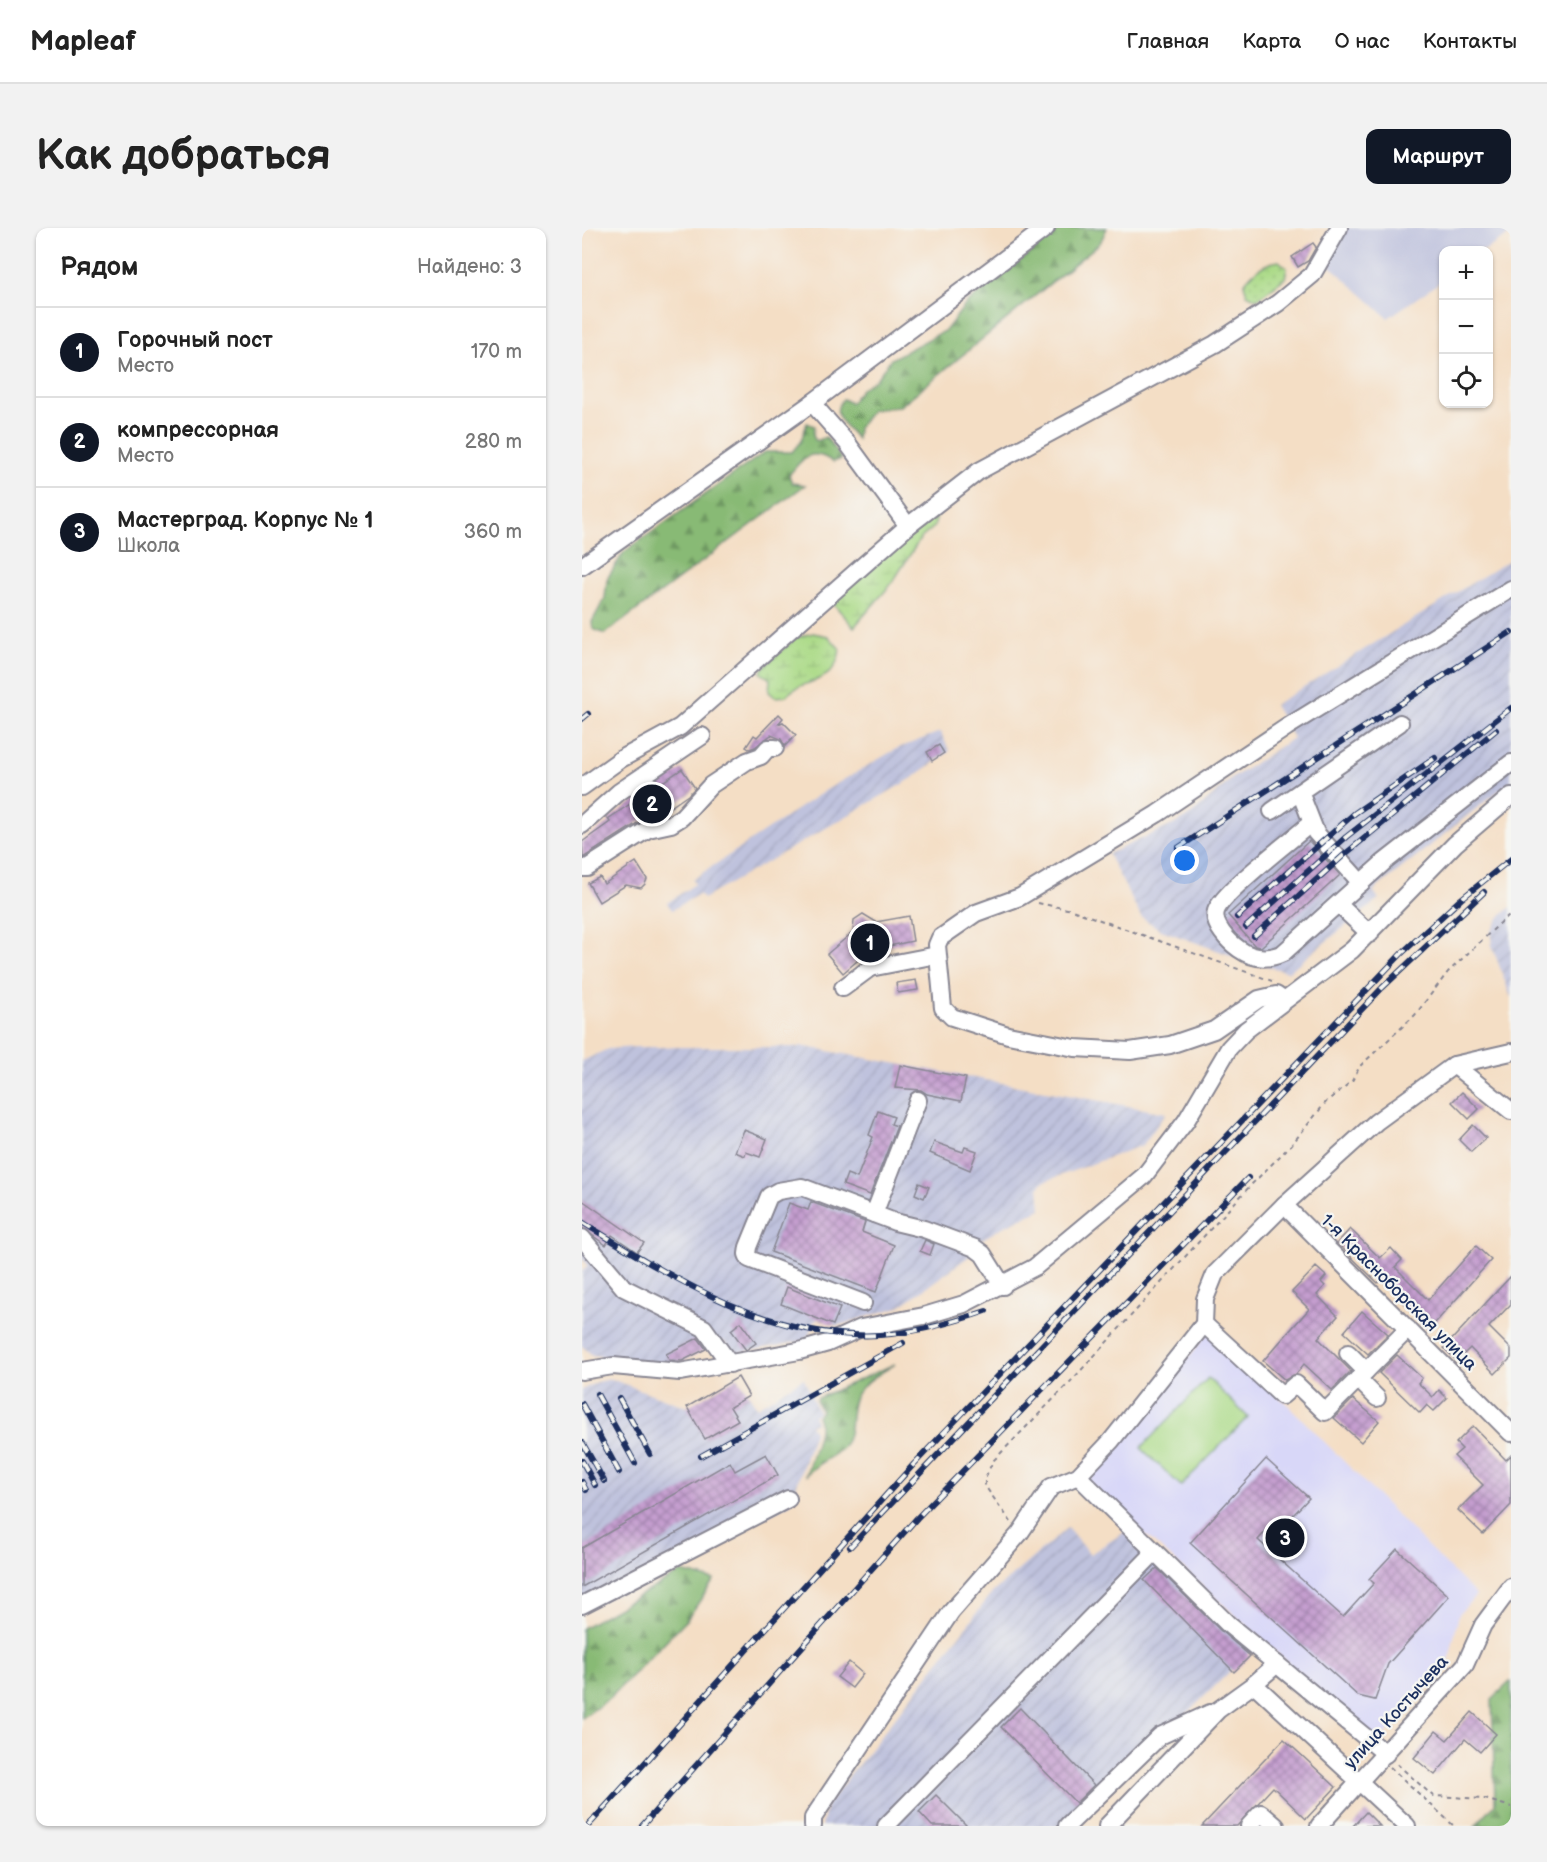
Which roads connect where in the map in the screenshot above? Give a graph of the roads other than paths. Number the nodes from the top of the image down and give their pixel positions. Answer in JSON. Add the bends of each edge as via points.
{"nodes":[{"id":1,"x":1046,"y":228,"type":"edge"},
{"id":2,"x":1339,"y":228,"type":"edge"},
{"id":3,"x":812,"y":403,"type":"junction"},
{"id":4,"x":908,"y":526,"type":"junction"},
{"id":5,"x":582,"y":566,"type":"edge"},
{"id":6,"x":1511,"y":589,"type":"edge"},
{"id":7,"x":1400,"y":723,"type":"dead end"},
{"id":8,"x":702,"y":736,"type":"dead end"},
{"id":9,"x":775,"y":748,"type":"dead end"},
{"id":10,"x":1511,"y":763,"type":"edge"},
{"id":11,"x":582,"y":787,"type":"edge"},
{"id":12,"x":1300,"y":792,"type":"junction"},
{"id":13,"x":1511,"y":796,"type":"edge"},
{"id":14,"x":1272,"y":811,"type":"dead end"},
{"id":15,"x":1311,"y":823,"type":"junction"},
{"id":16,"x":582,"y":825,"type":"edge"},
{"id":17,"x":582,"y":868,"type":"edge"},
{"id":18,"x":1361,"y":883,"type":"junction"},
{"id":19,"x":1338,"y":904,"type":"junction"},
{"id":20,"x":1370,"y":934,"type":"junction"},
{"id":21,"x":937,"y":955,"type":"junction"},
{"id":22,"x":843,"y":988,"type":"dead end"},
{"id":23,"x":1283,"y":1000,"type":"junction"},
{"id":24,"x":1511,"y":1052,"type":"edge"},
{"id":25,"x":1454,"y":1065,"type":"junction"},
{"id":26,"x":918,"y":1100,"type":"dead end"},
{"id":27,"x":1511,"y":1111,"type":"edge"},
{"id":28,"x":1284,"y":1205,"type":"junction"},
{"id":29,"x":874,"y":1214,"type":"junction"},
{"id":30,"x":582,"y":1238,"type":"edge"},
{"id":31,"x":1003,"y":1286,"type":"junction"},
{"id":32,"x":863,"y":1303,"type":"dead end"},
{"id":33,"x":1204,"y":1324,"type":"junction"},
{"id":34,"x":1408,"y":1329,"type":"junction"},
{"id":35,"x":1348,"y":1353,"type":"dead end"},
{"id":36,"x":730,"y":1364,"type":"junction"},
{"id":37,"x":582,"y":1371,"type":"edge"},
{"id":38,"x":1362,"y":1375,"type":"junction"},
{"id":39,"x":1377,"y":1398,"type":"dead end"},
{"id":40,"x":1511,"y":1433,"type":"edge"},
{"id":41,"x":1078,"y":1476,"type":"junction"},
{"id":42,"x":788,"y":1499,"type":"dead end"},
{"id":43,"x":1155,"y":1552,"type":"junction"},
{"id":44,"x":1511,"y":1587,"type":"edge"},
{"id":45,"x":582,"y":1605,"type":"edge"},
{"id":46,"x":1277,"y":1664,"type":"junction"},
{"id":47,"x":1254,"y":1684,"type":"junction"},
{"id":48,"x":1218,"y":1710,"type":"junction"},
{"id":49,"x":1384,"y":1756,"type":"junction"},
{"id":50,"x":1359,"y":1782,"type":"junction"},
{"id":51,"x":813,"y":1826,"type":"edge"},
{"id":52,"x":886,"y":1826,"type":"edge"},
{"id":53,"x":1067,"y":1826,"type":"edge"},
{"id":54,"x":1107,"y":1826,"type":"edge"},
{"id":55,"x":1249,"y":1826,"type":"edge"},
{"id":56,"x":1276,"y":1826,"type":"edge"},
{"id":57,"x":1319,"y":1826,"type":"edge"},
{"id":58,"x":1407,"y":1826,"type":"edge"}],
"edges":[{"from":1,"to":3,"type":"street"},
{"from":2,"to":4,"type":"street","via":[[1312,275],[1259,316],[1195,355],[979,471]]},
{"from":3,"to":4,"type":"street","via":[[848,444]]},
{"from":3,"to":5,"type":"street"},
{"from":4,"to":11,"type":"street","via":[[680,727],[621,759]]},
{"from":6,"to":21,"type":"street","via":[[1020,897],[976,913],[940,938]]},
{"from":7,"to":12,"type":"street"},
{"from":8,"to":16,"type":"street","via":[[620,792]]},
{"from":9,"to":17,"type":"street","via":[[768,748],[711,785],[682,818],[648,829]]},
{"from":10,"to":18,"type":"street"},
{"from":12,"to":14,"type":"street"},
{"from":12,"to":15,"type":"street"},
{"from":13,"to":20,"type":"street","via":[[1455,844]]},
{"from":15,"to":18,"type":"street"},
{"from":15,"to":19,"type":"street","via":[[1229,894],[1216,910],[1217,923],[1236,947],[1268,958],[1290,948]]},
{"from":18,"to":19,"type":"street"},
{"from":19,"to":20,"type":"street"},
{"from":20,"to":23,"type":"street","via":[[1332,968]]},
{"from":21,"to":22,"type":"street","via":[[870,968]]},
{"from":21,"to":23,"type":"street","via":[[943,1008],[952,1017],[1008,1035],[1075,1048],[1130,1051],[1170,1046],[1214,1030],[1266,996],[1276,995]]},
{"from":23,"to":31,"type":"street","via":[[1229,1048],[1186,1121],[1144,1176],[1054,1253]]},
{"from":24,"to":25,"type":"street"},
{"from":25,"to":27,"type":"street"},
{"from":25,"to":28,"type":"street","via":[[1376,1122]]},
{"from":26,"to":29,"type":"street"},
{"from":28,"to":33,"type":"street","via":[[1215,1274],[1205,1299]]},
{"from":28,"to":34,"type":"street","name":"1-я Красноборская улица"},
{"from":29,"to":31,"type":"street","via":[[975,1248]]},
{"from":29,"to":32,"type":"street","via":[[802,1187],[773,1193],[765,1201],[747,1254],[755,1262]]},
{"from":30,"to":36,"type":"street","via":[[624,1288],[704,1329]]},
{"from":31,"to":36,"type":"street","via":[[964,1304],[861,1328],[814,1348]]},
{"from":33,"to":38,"type":"street","via":[[1282,1396],[1296,1384],[1325,1412]]},
{"from":33,"to":41,"type":"street"},
{"from":34,"to":38,"type":"street"},
{"from":34,"to":40,"type":"street","name":"1-я Красноборская улица"},
{"from":35,"to":38,"type":"street"},
{"from":36,"to":37,"type":"street","via":[[669,1373],[613,1366]]},
{"from":38,"to":39,"type":"street"},
{"from":41,"to":43,"type":"street"},
{"from":41,"to":51,"type":"street","via":[[1051,1486],[1020,1533],[951,1612],[813,1818]]},
{"from":42,"to":45,"type":"street"},
{"from":43,"to":46,"type":"street","via":[[1229,1625]]},
{"from":43,"to":52,"type":"street"},
{"from":44,"to":49,"type":"street","name":"улица Костычева","via":[[1483,1625],[1465,1665]]},
{"from":46,"to":47,"type":"street"},
{"from":46,"to":49,"type":"street"},
{"from":47,"to":48,"type":"street"},
{"from":47,"to":50,"type":"street"},
{"from":48,"to":53,"type":"street","via":[[1160,1736]]},
{"from":48,"to":54,"type":"street"},
{"from":49,"to":50,"type":"street","name":"улица Костычева"},
{"from":50,"to":57,"type":"street","name":"улица Костычева"},
{"from":50,"to":58,"type":"street"},
{"from":55,"to":56,"type":"street","via":[[1261,1813]]}]}
